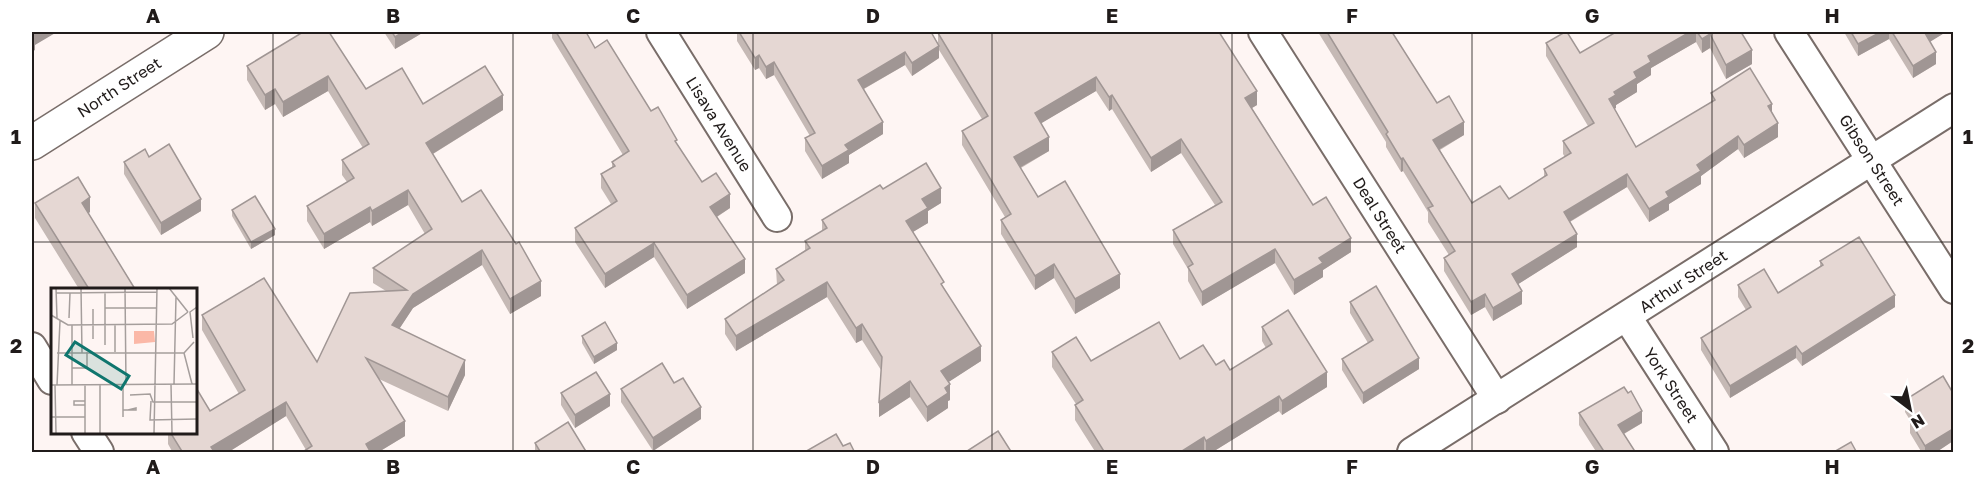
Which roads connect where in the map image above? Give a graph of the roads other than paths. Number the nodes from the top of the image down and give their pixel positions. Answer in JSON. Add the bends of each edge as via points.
{"nodes":[{"id":1,"x":207,"y":32,"type":"edge"},
{"id":2,"x":661,"y":32,"type":"edge"},
{"id":3,"x":1263,"y":32,"type":"edge"},
{"id":4,"x":1789,"y":32,"type":"edge"},
{"id":5,"x":1953,"y":108,"type":"edge"},
{"id":6,"x":32,"y":143,"type":"edge"},
{"id":7,"x":1872,"y":160,"type":"junction"},
{"id":8,"x":777,"y":217,"type":"dead end"},
{"id":9,"x":1953,"y":288,"type":"edge"},
{"id":10,"x":1628,"y":317,"type":"junction"},
{"id":11,"x":32,"y":347,"type":"edge"},
{"id":12,"x":51,"y":378,"type":"edge"},
{"id":13,"x":1497,"y":399,"type":"junction"},
{"id":14,"x":87,"y":433,"type":"edge"},
{"id":15,"x":99,"y":453,"type":"edge"},
{"id":16,"x":1412,"y":453,"type":"edge"},
{"id":17,"x":1714,"y":453,"type":"edge"}],
"edges":[{"from":1,"to":6,"type":"street","name":"North Street"},
{"from":2,"to":8,"type":"street","name":"Lisava Avenue"},
{"from":3,"to":13,"type":"street","name":"Deal Street"},
{"from":4,"to":7,"type":"street","name":"Gibson Street"},
{"from":5,"to":7,"type":"street","name":"Arthur Street"},
{"from":7,"to":9,"type":"street","name":"Gibson Street"},
{"from":7,"to":10,"type":"street","name":"Arthur Street"},
{"from":10,"to":13,"type":"street","name":"Arthur Street"},
{"from":10,"to":17,"type":"street","name":"York Street"},
{"from":11,"to":12,"type":"street"},
{"from":13,"to":16,"type":"street","name":"Arthur Street"},
{"from":14,"to":15,"type":"street"}]}
